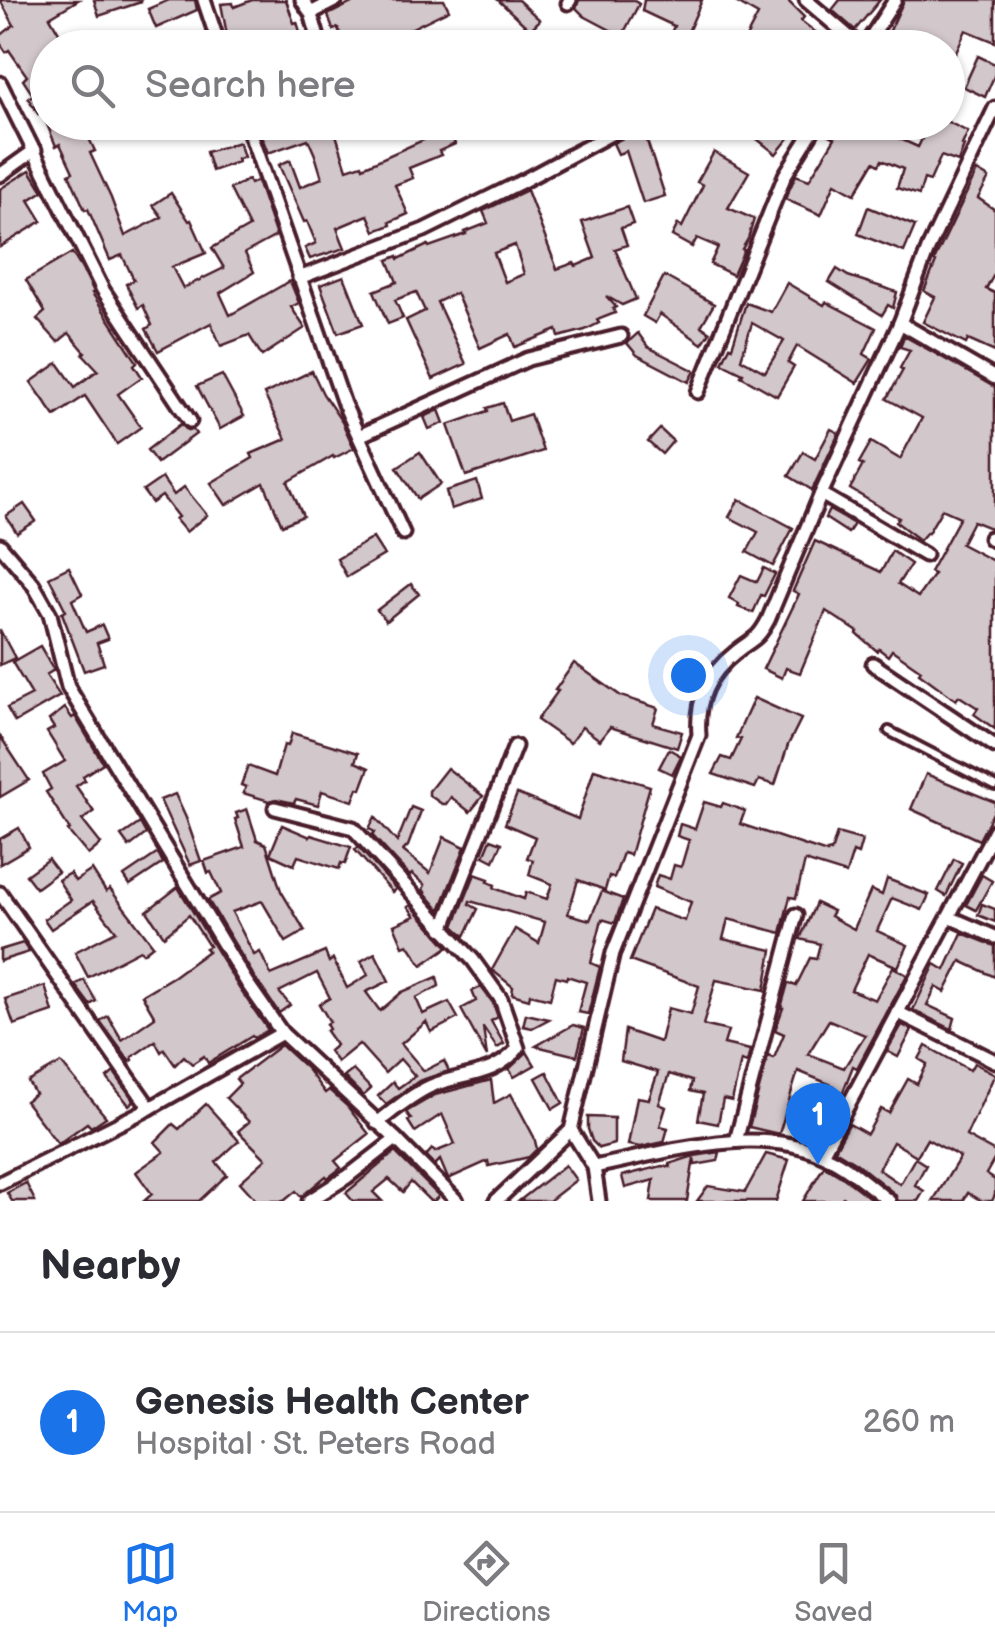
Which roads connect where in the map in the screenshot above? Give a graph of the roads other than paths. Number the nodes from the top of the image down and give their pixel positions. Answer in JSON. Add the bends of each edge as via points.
{"nodes":[{"id":1,"x":204,"y":0,"type":"edge"},
{"id":2,"x":302,"y":0,"type":"edge"},
{"id":3,"x":336,"y":0,"type":"edge"},
{"id":4,"x":806,"y":0,"type":"edge"},
{"id":5,"x":894,"y":0,"type":"edge"},
{"id":6,"x":311,"y":13,"type":"junction"},
{"id":7,"x":214,"y":30,"type":"edge"},
{"id":8,"x":316,"y":30,"type":"edge"},
{"id":9,"x":842,"y":30,"type":"edge"},
{"id":10,"x":875,"y":30,"type":"edge"},
{"id":11,"x":0,"y":83,"type":"edge"},
{"id":12,"x":995,"y":108,"type":"edge"},
{"id":13,"x":252,"y":140,"type":"edge"},
{"id":14,"x":600,"y":140,"type":"edge"},
{"id":15,"x":807,"y":140,"type":"edge"},
{"id":16,"x":35,"y":150,"type":"junction"},
{"id":17,"x":0,"y":174,"type":"edge"},
{"id":18,"x":299,"y":278,"type":"junction"},
{"id":19,"x":900,"y":323,"type":"junction"},
{"id":20,"x":621,"y":336,"type":"dead end"},
{"id":21,"x":995,"y":378,"type":"edge"},
{"id":22,"x":698,"y":392,"type":"dead end"},
{"id":23,"x":190,"y":422,"type":"dead end"},
{"id":24,"x":358,"y":436,"type":"junction"},
{"id":25,"x":822,"y":494,"type":"junction"},
{"id":26,"x":403,"y":533,"type":"dead end"},
{"id":27,"x":0,"y":546,"type":"edge"},
{"id":28,"x":925,"y":555,"type":"dead end"},
{"id":29,"x":872,"y":664,"type":"dead end"},
{"id":30,"x":890,"y":731,"type":"dead end"},
{"id":31,"x":515,"y":746,"type":"dead end"},
{"id":32,"x":995,"y":746,"type":"edge"},
{"id":33,"x":995,"y":786,"type":"edge"},
{"id":34,"x":275,"y":808,"type":"dead end"},
{"id":35,"x":995,"y":830,"type":"edge"},
{"id":36,"x":0,"y":893,"type":"edge"},
{"id":37,"x":796,"y":915,"type":"dead end"},
{"id":38,"x":949,"y":917,"type":"junction"},
{"id":39,"x":444,"y":929,"type":"junction"},
{"id":40,"x":995,"y":937,"type":"edge"},
{"id":41,"x":897,"y":1012,"type":"junction"},
{"id":42,"x":282,"y":1032,"type":"junction"},
{"id":43,"x":995,"y":1060,"type":"edge"},
{"id":44,"x":150,"y":1108,"type":"junction"},
{"id":45,"x":377,"y":1123,"type":"junction"},
{"id":46,"x":571,"y":1130,"type":"junction"},
{"id":47,"x":396,"y":1140,"type":"junction"},
{"id":48,"x":736,"y":1140,"type":"junction"},
{"id":49,"x":822,"y":1154,"type":"junction"},
{"id":50,"x":594,"y":1166,"type":"junction"},
{"id":51,"x":0,"y":1182,"type":"edge"},
{"id":52,"x":310,"y":1201,"type":"edge"},
{"id":53,"x":457,"y":1201,"type":"edge"},
{"id":54,"x":496,"y":1201,"type":"edge"},
{"id":55,"x":598,"y":1201,"type":"edge"},
{"id":56,"x":889,"y":1201,"type":"edge"}],
"edges":[{"from":1,"to":7,"type":"street"},
{"from":2,"to":6,"type":"street"},
{"from":3,"to":6,"type":"street"},
{"from":4,"to":9,"type":"street"},
{"from":5,"to":10,"type":"street"},
{"from":6,"to":8,"type":"street"},
{"from":11,"to":16,"type":"street"},
{"from":12,"to":19,"type":"street","via":[[928,247]]},
{"from":13,"to":18,"type":"street"},
{"from":14,"to":18,"type":"street","via":[[424,230]]},
{"from":15,"to":22,"type":"street","via":[[785,175]]},
{"from":16,"to":17,"type":"street"},
{"from":16,"to":23,"type":"street","via":[[104,290]]},
{"from":18,"to":24,"type":"street"},
{"from":19,"to":21,"type":"street"},
{"from":19,"to":25,"type":"street"},
{"from":20,"to":24,"type":"street","via":[[528,359]]},
{"from":24,"to":26,"type":"street"},
{"from":25,"to":28,"type":"street"},
{"from":25,"to":46,"type":"street","via":[[758,638],[724,662],[700,700],[699,734],[614,954]]},
{"from":27,"to":42,"type":"street","via":[[50,614],[68,687]]},
{"from":29,"to":32,"type":"street"},
{"from":30,"to":33,"type":"lane"},
{"from":31,"to":39,"type":"street"},
{"from":34,"to":39,"type":"street","via":[[354,828]]},
{"from":35,"to":38,"type":"street"},
{"from":36,"to":44,"type":"street"},
{"from":37,"to":48,"type":"street"},
{"from":38,"to":40,"type":"street"},
{"from":38,"to":41,"type":"street"},
{"from":39,"to":45,"type":"street","via":[[501,999],[518,1048],[495,1069],[428,1087]]},
{"from":41,"to":43,"type":"street"},
{"from":41,"to":49,"type":"street"},
{"from":42,"to":44,"type":"street"},
{"from":42,"to":45,"type":"street"},
{"from":44,"to":51,"type":"street"},
{"from":45,"to":47,"type":"street"},
{"from":46,"to":50,"type":"street"},
{"from":46,"to":54,"type":"street"},
{"from":47,"to":52,"type":"street"},
{"from":47,"to":53,"type":"street"},
{"from":48,"to":49,"type":"street"},
{"from":48,"to":50,"type":"street"},
{"from":49,"to":56,"type":"street"},
{"from":50,"to":55,"type":"street"}]}
